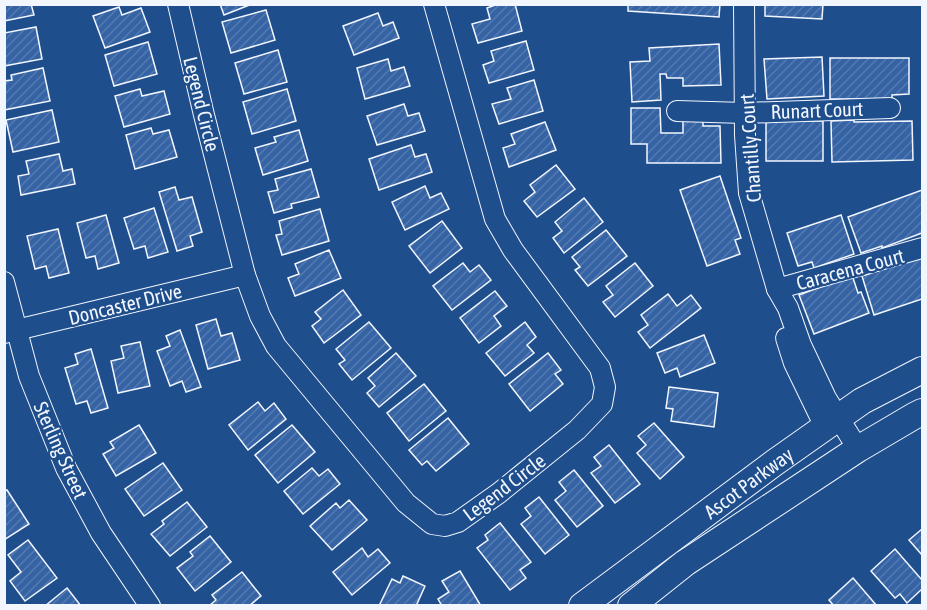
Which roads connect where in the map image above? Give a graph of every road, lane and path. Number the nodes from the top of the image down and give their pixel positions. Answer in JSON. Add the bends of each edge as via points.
{"nodes":[{"id":1,"x":178,"y":4,"type":"edge"},
{"id":2,"x":434,"y":4,"type":"edge"},
{"id":3,"x":744,"y":4,"type":"edge"},
{"id":4,"x":890,"y":108,"type":"dead end"},
{"id":5,"x":677,"y":111,"type":"dead end"},
{"id":6,"x":745,"y":113,"type":"junction"},
{"id":7,"x":922,"y":248,"type":"edge"},
{"id":8,"x":245,"y":275,"type":"junction"},
{"id":9,"x":4,"y":282,"type":"edge"},
{"id":10,"x":777,"y":289,"type":"junction"},
{"id":11,"x":11,"y":331,"type":"edge"},
{"id":12,"x":922,"y":370,"type":"edge"},
{"id":13,"x":922,"y":412,"type":"edge"},
{"id":14,"x":832,"y":423,"type":"junction"},
{"id":15,"x":858,"y":448,"type":"junction"},
{"id":16,"x":150,"y":606,"type":"edge"},
{"id":17,"x":582,"y":606,"type":"edge"},
{"id":18,"x":631,"y":606,"type":"edge"}],
"edges":[{"from":1,"to":8,"type":"street","name":"Legend Circle"},
{"from":2,"to":8,"type":"street","name":"Legend Circle","via":[[495,219],[513,250],[600,368],[605,387],[602,404],[578,430],[491,499],[458,522],[432,524],[406,503],[276,345]]},
{"from":3,"to":6,"type":"street","name":"Chantilly Court"},
{"from":4,"to":6,"type":"street","name":"Runart Court"},
{"from":5,"to":6,"type":"street","name":"Runart Court"},
{"from":6,"to":10,"type":"street","name":"Chantilly Court","via":[[749,193]]},
{"from":7,"to":10,"type":"street","name":"Caracena Court"},
{"from":8,"to":11,"type":"street","name":"Doncaster Drive"},
{"from":9,"to":11,"type":"street","name":"Sterling Street"},
{"from":10,"to":14,"type":"street","name":"Chantilly Court","via":[[788,308],[798,353],[826,398]]},
{"from":11,"to":16,"type":"street","name":"Sterling Street","via":[[66,468],[101,533]]},
{"from":12,"to":14,"type":"main road","name":"Ascot Parkway","via":[[862,401]]},
{"from":13,"to":15,"type":"main road","name":"Ascot Parkway"},
{"from":14,"to":15,"type":"street","name":"Chantilly Court"},
{"from":14,"to":17,"type":"main road","name":"Ascot Parkway"},
{"from":15,"to":18,"type":"main road","name":"Ascot Parkway","via":[[686,563]]}]}
